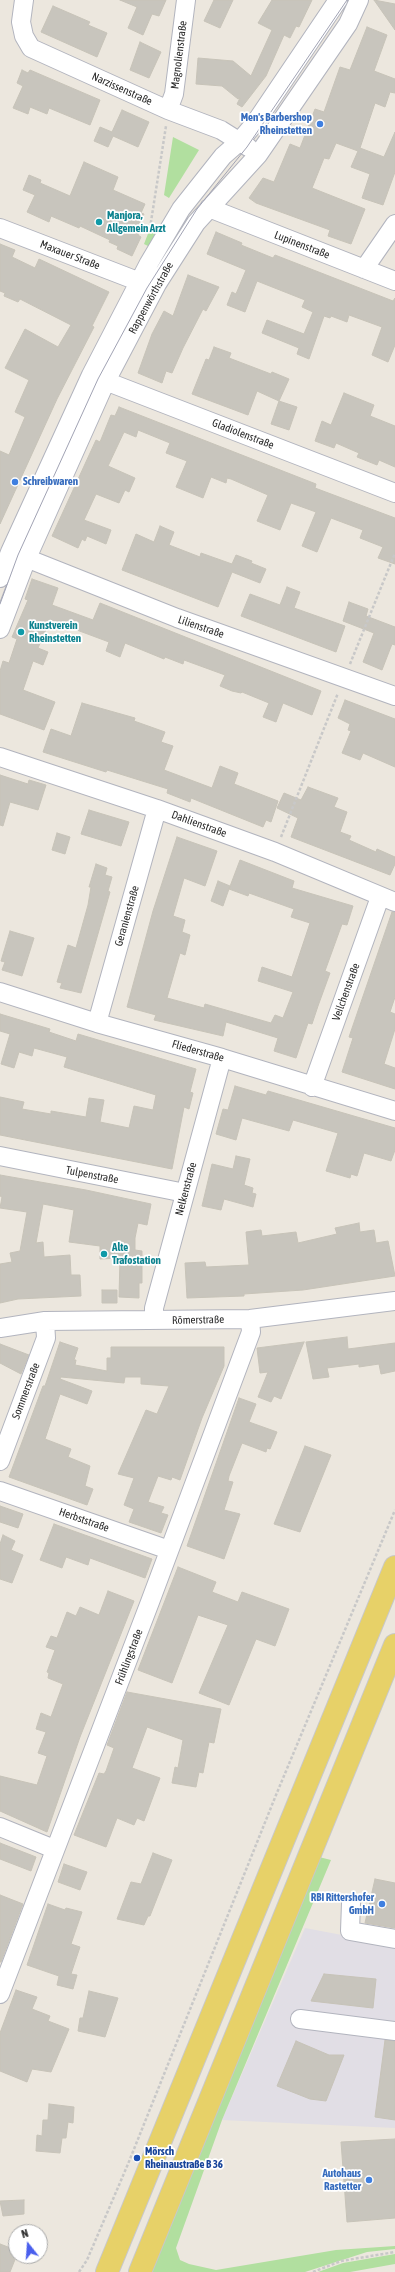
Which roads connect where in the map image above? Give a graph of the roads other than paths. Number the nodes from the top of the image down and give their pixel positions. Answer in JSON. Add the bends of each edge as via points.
{"nodes":[{"id":1,"x":24,"y":0,"type":"edge"},
{"id":2,"x":186,"y":0,"type":"edge"},
{"id":3,"x":359,"y":1,"type":"edge"},
{"id":4,"x":337,"y":2,"type":"edge"},
{"id":5,"x":320,"y":37,"type":"junction"},
{"id":6,"x":168,"y":110,"type":"junction"},
{"id":7,"x":247,"y":148,"type":"junction"},
{"id":8,"x":209,"y":208,"type":"junction"},
{"id":9,"x":395,"y":224,"type":"edge"},
{"id":10,"x":0,"y":228,"type":"edge"},
{"id":11,"x":364,"y":269,"type":"junction"},
{"id":12,"x":395,"y":281,"type":"edge"},
{"id":13,"x":149,"y":283,"type":"junction"},
{"id":14,"x":98,"y":378,"type":"junction"},
{"id":15,"x":395,"y":493,"type":"edge"},
{"id":16,"x":10,"y":552,"type":"junction"},
{"id":17,"x":27,"y":558,"type":"junction"},
{"id":18,"x":0,"y":578,"type":"edge"},
{"id":19,"x":0,"y":629,"type":"edge"},
{"id":20,"x":395,"y":696,"type":"edge"},
{"id":21,"x":0,"y":757,"type":"edge"},
{"id":22,"x":157,"y":809,"type":"junction"},
{"id":23,"x":387,"y":899,"type":"edge"},
{"id":24,"x":0,"y":992,"type":"edge"},
{"id":25,"x":97,"y":1023,"type":"junction"},
{"id":26,"x":222,"y":1058,"type":"junction"},
{"id":27,"x":312,"y":1086,"type":"junction"},
{"id":28,"x":395,"y":1111,"type":"edge"},
{"id":29,"x":0,"y":1156,"type":"edge"},
{"id":30,"x":185,"y":1193,"type":"junction"},
{"id":31,"x":395,"y":1301,"type":"edge"},
{"id":32,"x":250,"y":1319,"type":"junction"},
{"id":33,"x":154,"y":1320,"type":"junction"},
{"id":34,"x":45,"y":1321,"type":"junction"},
{"id":35,"x":0,"y":1328,"type":"edge"},
{"id":36,"x":0,"y":1461,"type":"edge"},
{"id":37,"x":0,"y":1491,"type":"edge"},
{"id":38,"x":169,"y":1550,"type":"junction"},
{"id":39,"x":395,"y":1567,"type":"edge"},
{"id":40,"x":395,"y":1645,"type":"edge"},
{"id":41,"x":0,"y":1827,"type":"edge"},
{"id":42,"x":54,"y":1849,"type":"junction"},
{"id":43,"x":351,"y":1903,"type":"dead end"},
{"id":44,"x":395,"y":1939,"type":"edge"},
{"id":45,"x":0,"y":1994,"type":"edge"},
{"id":46,"x":300,"y":2019,"type":"dead end"},
{"id":47,"x":395,"y":2031,"type":"edge"},
{"id":48,"x":106,"y":2270,"type":"edge"},
{"id":49,"x":140,"y":2272,"type":"edge"}],
"edges":[{"from":1,"to":6,"type":"street","name":"Narzissenstraße","via":[[21,22],[24,36],[31,48]]},
{"from":2,"to":6,"type":"street","name":"Magnolienstraße","via":[[174,94]]},
{"from":3,"to":5,"type":"street"},
{"from":3,"to":7,"type":"street","name":"Rappenwörthstraße","via":[[348,24]]},
{"from":4,"to":5,"type":"street"},
{"from":4,"to":7,"type":"street","name":"Rappenwörthstraße","via":[[255,123]]},
{"from":5,"to":7,"type":"street"},
{"from":6,"to":7,"type":"street","name":"Narzissenstraße","via":[[221,130]]},
{"from":7,"to":8,"type":"street","name":"Rappenwörthstraße"},
{"from":7,"to":13,"type":"street","via":[[196,207]]},
{"from":8,"to":11,"type":"street","name":"Lupinenstraße"},
{"from":8,"to":13,"type":"street","name":"Rappenwörthstraße"},
{"from":9,"to":11,"type":"street"},
{"from":10,"to":13,"type":"street","name":"Maxauer Straße"},
{"from":11,"to":12,"type":"street","name":"Lupinenstraße"},
{"from":13,"to":14,"type":"street","name":"Rappenwörthstraße"},
{"from":14,"to":15,"type":"street","name":"Gladiolenstraße"},
{"from":14,"to":16,"type":"street","name":"Rappenwörthstraße"},
{"from":14,"to":17,"type":"street","name":"Rappenwörthstraße"},
{"from":16,"to":17,"type":"street","name":"Lilienstraße"},
{"from":16,"to":18,"type":"street","name":"Rappenwörthstraße"},
{"from":17,"to":19,"type":"street","name":"Rappenwörthstraße"},
{"from":17,"to":20,"type":"street","name":"Lilienstraße","via":[[177,618]]},
{"from":21,"to":22,"type":"street","name":"Dahlienstraße"},
{"from":22,"to":23,"type":"street","name":"Dahlienstraße","via":[[275,852]]},
{"from":22,"to":25,"type":"street","name":"Geranienstraße"},
{"from":23,"to":27,"type":"street","name":"Veilchenstraße"},
{"from":24,"to":25,"type":"street","name":"Fliederstraße"},
{"from":25,"to":26,"type":"street","name":"Fliederstraße"},
{"from":26,"to":27,"type":"street","name":"Fliederstraße"},
{"from":26,"to":30,"type":"street","name":"Nelkenstraße"},
{"from":27,"to":28,"type":"street","name":"Fliederstraße"},
{"from":29,"to":30,"type":"street","name":"Tulpenstraße"},
{"from":30,"to":33,"type":"street","name":"Nelkenstraße","via":[[154,1308]]},
{"from":31,"to":32,"type":"street","name":"Römerstraße"},
{"from":32,"to":33,"type":"street","name":"Römerstraße"},
{"from":32,"to":38,"type":"street","name":"Frühlingstraße","via":[[251,1332]]},
{"from":33,"to":34,"type":"street","name":"Römerstraße"},
{"from":34,"to":35,"type":"street","name":"Römerstraße"},
{"from":34,"to":36,"type":"street","name":"Sommerstraße","via":[[46,1338]]},
{"from":37,"to":38,"type":"street","name":"Herbststraße"},
{"from":38,"to":42,"type":"street","name":"Frühlingstraße"},
{"from":39,"to":48,"type":"main road"},
{"from":40,"to":49,"type":"main road"},
{"from":41,"to":42,"type":"street"},
{"from":42,"to":45,"type":"street","name":"Frühlingstraße"},
{"from":43,"to":44,"type":"street","via":[[350,1931]]},
{"from":46,"to":47,"type":"street"}]}
